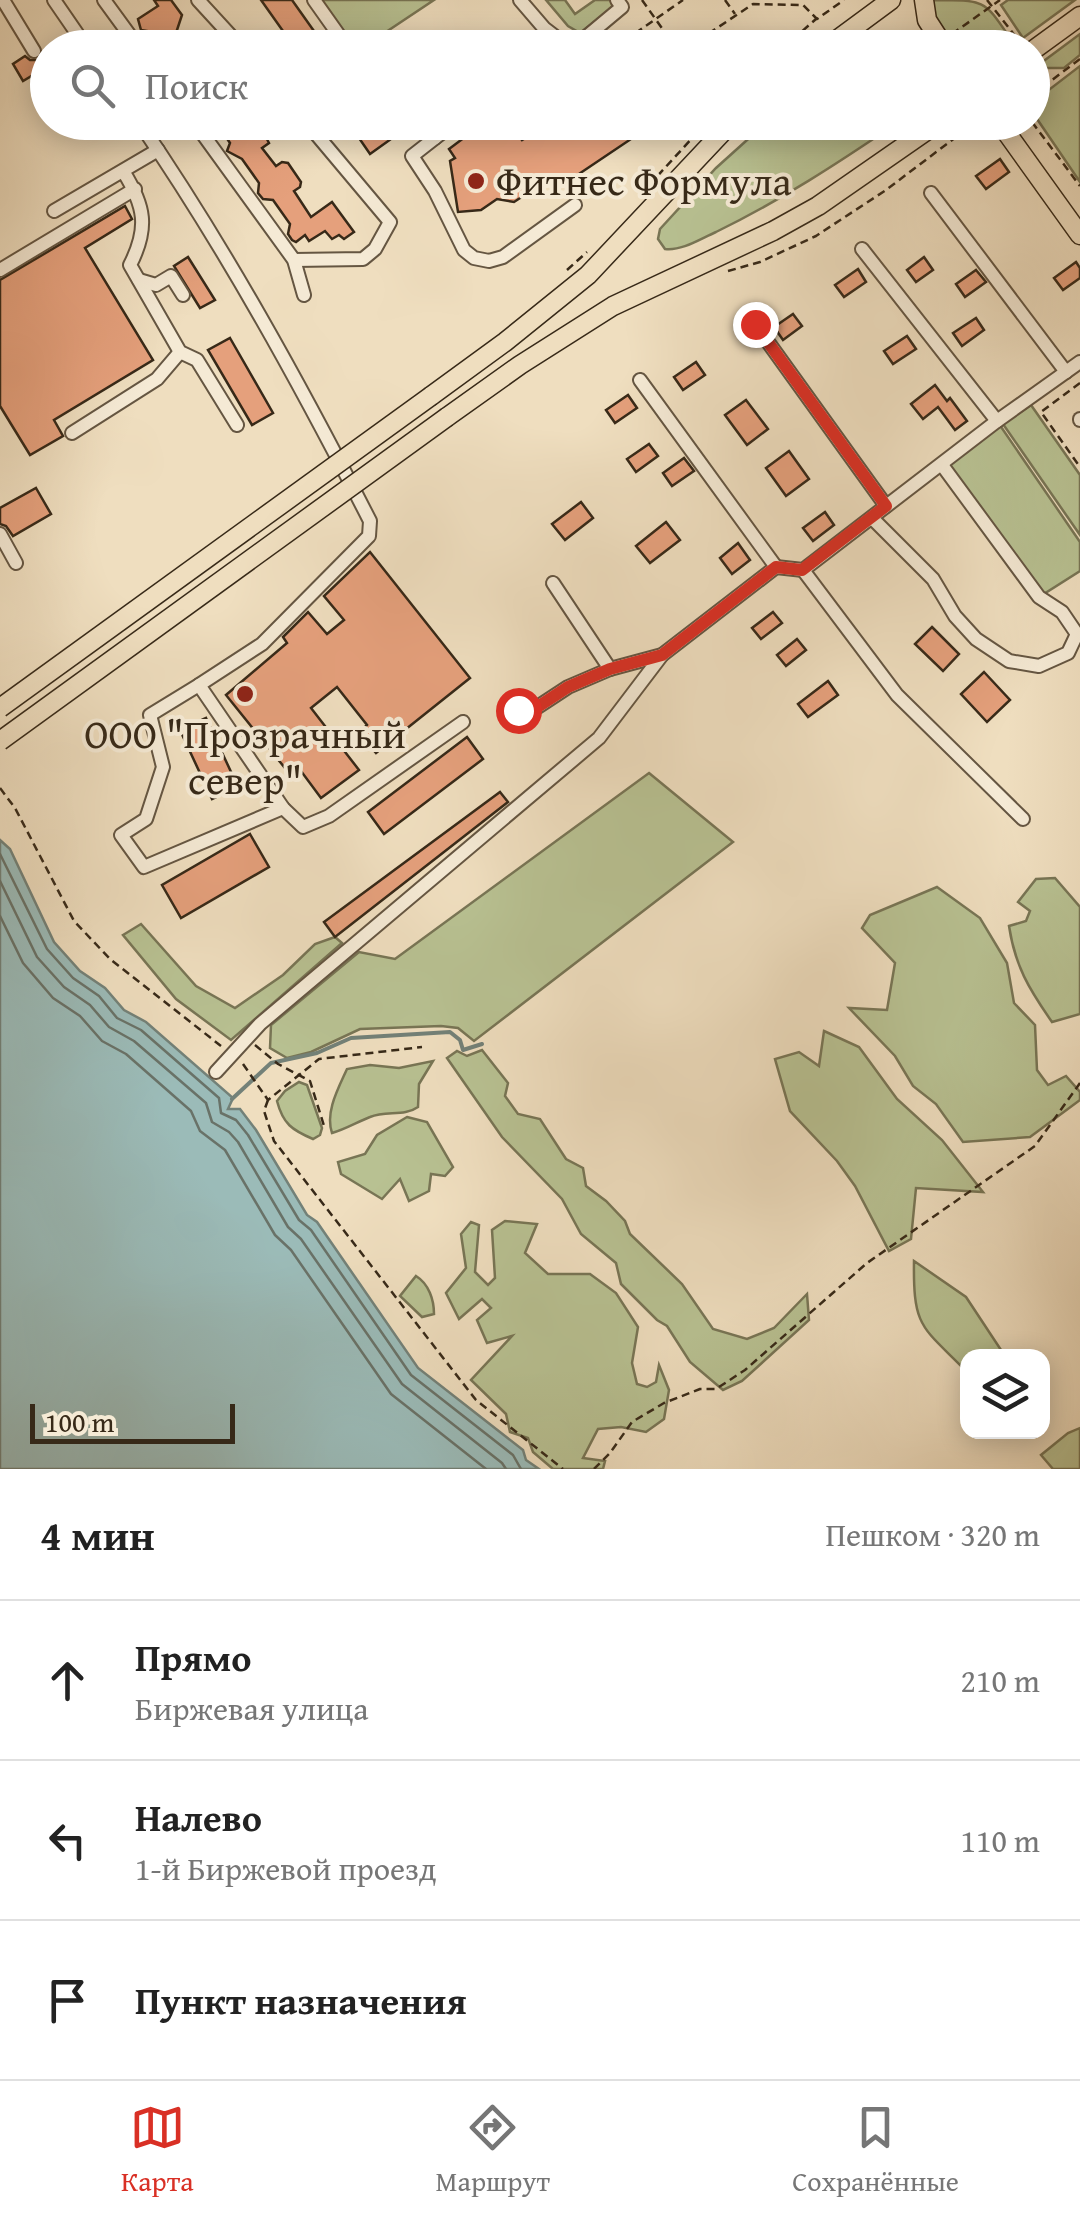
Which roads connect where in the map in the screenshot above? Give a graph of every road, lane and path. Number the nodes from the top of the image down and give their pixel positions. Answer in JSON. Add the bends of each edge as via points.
{"nodes":[{"id":1,"x":2,"y":0,"type":"edge"},
{"id":2,"x":54,"y":0,"type":"edge"},
{"id":3,"x":104,"y":0,"type":"edge"},
{"id":4,"x":198,"y":0,"type":"edge"},
{"id":5,"x":314,"y":0,"type":"edge"},
{"id":6,"x":520,"y":0,"type":"edge"},
{"id":7,"x":642,"y":0,"type":"edge"},
{"id":8,"x":683,"y":0,"type":"edge"},
{"id":9,"x":725,"y":0,"type":"edge"},
{"id":10,"x":844,"y":0,"type":"edge"},
{"id":11,"x":891,"y":0,"type":"edge"},
{"id":12,"x":924,"y":0,"type":"edge"},
{"id":13,"x":987,"y":0,"type":"edge"},
{"id":14,"x":1000,"y":0,"type":"edge"},
{"id":15,"x":623,"y":2,"type":"edge"},
{"id":16,"x":994,"y":4,"type":"junction"},
{"id":17,"x":735,"y":15,"type":"junction"},
{"id":18,"x":1080,"y":16,"type":"edge"},
{"id":19,"x":817,"y":18,"type":"junction"},
{"id":20,"x":655,"y":19,"type":"junction"},
{"id":21,"x":75,"y":30,"type":"edge"},
{"id":22,"x":126,"y":30,"type":"edge"},
{"id":23,"x":226,"y":30,"type":"edge"},
{"id":24,"x":335,"y":30,"type":"edge"},
{"id":25,"x":547,"y":30,"type":"edge"},
{"id":26,"x":591,"y":30,"type":"edge"},
{"id":27,"x":639,"y":30,"type":"edge"},
{"id":28,"x":663,"y":30,"type":"edge"},
{"id":29,"x":713,"y":30,"type":"edge"},
{"id":30,"x":803,"y":30,"type":"edge"},
{"id":31,"x":850,"y":30,"type":"edge"},
{"id":32,"x":933,"y":30,"type":"edge"},
{"id":33,"x":962,"y":30,"type":"edge"},
{"id":34,"x":1012,"y":30,"type":"edge"},
{"id":35,"x":1050,"y":38,"type":"edge"},
{"id":36,"x":30,"y":44,"type":"edge"},
{"id":37,"x":1080,"y":59,"type":"edge"},
{"id":38,"x":1050,"y":81,"type":"edge"},
{"id":39,"x":151,"y":140,"type":"edge"},
{"id":40,"x":207,"y":140,"type":"edge"},
{"id":41,"x":321,"y":140,"type":"edge"},
{"id":42,"x":432,"y":140,"type":"edge"},
{"id":43,"x":690,"y":140,"type":"edge"},
{"id":44,"x":715,"y":140,"type":"edge"},
{"id":45,"x":913,"y":140,"type":"edge"},
{"id":46,"x":955,"y":140,"type":"edge"},
{"id":47,"x":1004,"y":140,"type":"edge"},
{"id":48,"x":1046,"y":140,"type":"edge"},
{"id":49,"x":158,"y":150,"type":"junction"},
{"id":50,"x":124,"y":171,"type":"junction"},
{"id":51,"x":1080,"y":186,"type":"edge"},
{"id":52,"x":134,"y":189,"type":"junction"},
{"id":53,"x":931,"y":193,"type":"dead end"},
{"id":54,"x":641,"y":194,"type":"dead end"},
{"id":55,"x":575,"y":205,"type":"dead end"},
{"id":56,"x":54,"y":211,"type":"dead end"},
{"id":57,"x":1080,"y":235,"type":"edge"},
{"id":58,"x":590,"y":248,"type":"dead end"},
{"id":59,"x":862,"y":249,"type":"dead end"},
{"id":60,"x":294,"y":260,"type":"junction"},
{"id":61,"x":0,"y":270,"type":"edge"},
{"id":62,"x":566,"y":272,"type":"dead end"},
{"id":63,"x":718,"y":274,"type":"dead end"},
{"id":64,"x":139,"y":280,"type":"junction"},
{"id":65,"x":183,"y":294,"type":"dead end"},
{"id":66,"x":304,"y":295,"type":"dead end"},
{"id":67,"x":755,"y":324,"type":"dead end"},
{"id":68,"x":180,"y":352,"type":"junction"},
{"id":69,"x":1080,"y":362,"type":"edge"},
{"id":70,"x":1066,"y":372,"type":"junction"},
{"id":71,"x":640,"y":380,"type":"dead end"},
{"id":72,"x":1080,"y":383,"type":"edge"},
{"id":73,"x":997,"y":420,"type":"junction"},
{"id":74,"x":237,"y":425,"type":"dead end"},
{"id":75,"x":72,"y":433,"type":"dead end"},
{"id":76,"x":942,"y":465,"type":"junction"},
{"id":77,"x":1080,"y":467,"type":"edge"},
{"id":78,"x":886,"y":506,"type":"junction"},
{"id":79,"x":872,"y":518,"type":"junction"},
{"id":80,"x":0,"y":534,"type":"edge"},
{"id":81,"x":16,"y":562,"type":"dead end"},
{"id":82,"x":776,"y":567,"type":"junction"},
{"id":83,"x":802,"y":570,"type":"junction"},
{"id":84,"x":553,"y":583,"type":"dead end"},
{"id":85,"x":662,"y":655,"type":"junction"},
{"id":86,"x":610,"y":669,"type":"junction"},
{"id":87,"x":199,"y":685,"type":"junction"},
{"id":88,"x":0,"y":708,"type":"edge"},
{"id":89,"x":518,"y":710,"type":"dead end"},
{"id":90,"x":463,"y":722,"type":"dead end"},
{"id":91,"x":0,"y":742,"type":"edge"},
{"id":92,"x":0,"y":788,"type":"edge"},
{"id":93,"x":282,"y":808,"type":"junction"},
{"id":94,"x":1023,"y":820,"type":"dead end"},
{"id":95,"x":246,"y":1038,"type":"junction"},
{"id":96,"x":422,"y":1046,"type":"dead end"},
{"id":97,"x":231,"y":1055,"type":"junction"},
{"id":98,"x":216,"y":1072,"type":"dead end"},
{"id":99,"x":298,"y":1076,"type":"junction"},
{"id":100,"x":1080,"y":1084,"type":"edge"},
{"id":101,"x":268,"y":1100,"type":"junction"},
{"id":102,"x":325,"y":1128,"type":"dead end"},
{"id":103,"x":563,"y":1469,"type":"edge"},
{"id":104,"x":594,"y":1469,"type":"edge"}],
"edges":[{"from":1,"to":36,"type":"street"},
{"from":2,"to":21,"type":"street"},
{"from":3,"to":22,"type":"street"},
{"from":4,"to":23,"type":"street"},
{"from":5,"to":24,"type":"street"},
{"from":6,"to":25,"type":"street"},
{"from":7,"to":20,"type":"path"},
{"from":8,"to":20,"type":"path"},
{"from":9,"to":17,"type":"path"},
{"from":10,"to":19,"type":"path"},
{"from":11,"to":31,"type":"main road"},
{"from":12,"to":32,"type":"main road"},
{"from":13,"to":16,"type":"path"},
{"from":14,"to":16,"type":"path"},
{"from":15,"to":26,"type":"street"},
{"from":16,"to":33,"type":"path"},
{"from":16,"to":34,"type":"path"},
{"from":17,"to":19,"type":"path","via":[[754,4],[803,5]]},
{"from":17,"to":29,"type":"path"},
{"from":18,"to":35,"type":"main road"},
{"from":19,"to":30,"type":"path"},
{"from":20,"to":27,"type":"path"},
{"from":20,"to":28,"type":"path"},
{"from":37,"to":38,"type":"path"},
{"from":39,"to":49,"type":"street"},
{"from":40,"to":60,"type":"street"},
{"from":41,"to":60,"type":"street","via":[[390,222],[363,259]]},
{"from":42,"to":55,"type":"street","via":[[412,156],[474,258],[502,257]]},
{"from":43,"to":54,"type":"path"},
{"from":44,"to":88,"type":"main road","bridge":true,"via":[[588,276],[505,342]]},
{"from":45,"to":91,"type":"main road","bridge":true,"via":[[818,206],[566,334]]},
{"from":46,"to":63,"type":"path","via":[[816,236]]},
{"from":47,"to":57,"type":"main road"},
{"from":48,"to":51,"type":"path"},
{"from":49,"to":50,"type":"street"},
{"from":49,"to":87,"type":"street","via":[[304,392],[370,521],[370,536],[262,644]]},
{"from":50,"to":52,"type":"street"},
{"from":50,"to":56,"type":"street"},
{"from":52,"to":61,"type":"street"},
{"from":52,"to":64,"type":"street","via":[[144,238],[130,265]]},
{"from":53,"to":70,"type":"street"},
{"from":58,"to":62,"type":"path"},
{"from":59,"to":73,"type":"street"},
{"from":60,"to":66,"type":"street"},
{"from":64,"to":65,"type":"street","via":[[156,285],[171,276]]},
{"from":64,"to":68,"type":"street"},
{"from":67,"to":78,"type":"street"},
{"from":68,"to":74,"type":"street","via":[[197,360]]},
{"from":68,"to":75,"type":"street","via":[[156,379]]},
{"from":69,"to":70,"type":"street"},
{"from":70,"to":73,"type":"street"},
{"from":71,"to":82,"type":"street"},
{"from":72,"to":77,"type":"path","via":[[1041,412]]},
{"from":73,"to":76,"type":"street"},
{"from":76,"to":78,"type":"street"},
{"from":76,"to":79,"type":"street","via":[[1038,597],[1062,612],[1077,634],[1068,653],[1039,666],[1010,661],[976,639],[933,579]]},
{"from":78,"to":79,"type":"street"},
{"from":79,"to":83,"type":"street"},
{"from":80,"to":81,"type":"street"},
{"from":82,"to":83,"type":"street"},
{"from":82,"to":85,"type":"street"},
{"from":83,"to":94,"type":"street","via":[[896,695]]},
{"from":84,"to":86,"type":"street"},
{"from":85,"to":86,"type":"street"},
{"from":85,"to":95,"type":"street","via":[[599,738]]},
{"from":86,"to":89,"type":"street","via":[[536,708]]},
{"from":87,"to":93,"type":"street"},
{"from":87,"to":93,"type":"street","via":[[150,715],[163,767],[146,819],[121,835],[144,867]]},
{"from":90,"to":93,"type":"street","via":[[330,816],[303,827]]},
{"from":92,"to":97,"type":"path","via":[[74,921],[110,959]]},
{"from":95,"to":97,"type":"street"},
{"from":95,"to":99,"type":"path"},
{"from":96,"to":99,"type":"path","via":[[319,1058]]},
{"from":97,"to":98,"type":"street"},
{"from":97,"to":101,"type":"path"},
{"from":99,"to":101,"type":"path"},
{"from":99,"to":102,"type":"path","via":[[310,1081]]},
{"from":100,"to":104,"type":"path","via":[[1035,1146],[867,1263],[744,1370],[716,1389],[664,1403],[632,1422]]},
{"from":101,"to":103,"type":"path","via":[[264,1111],[274,1141],[476,1400]]}]}
